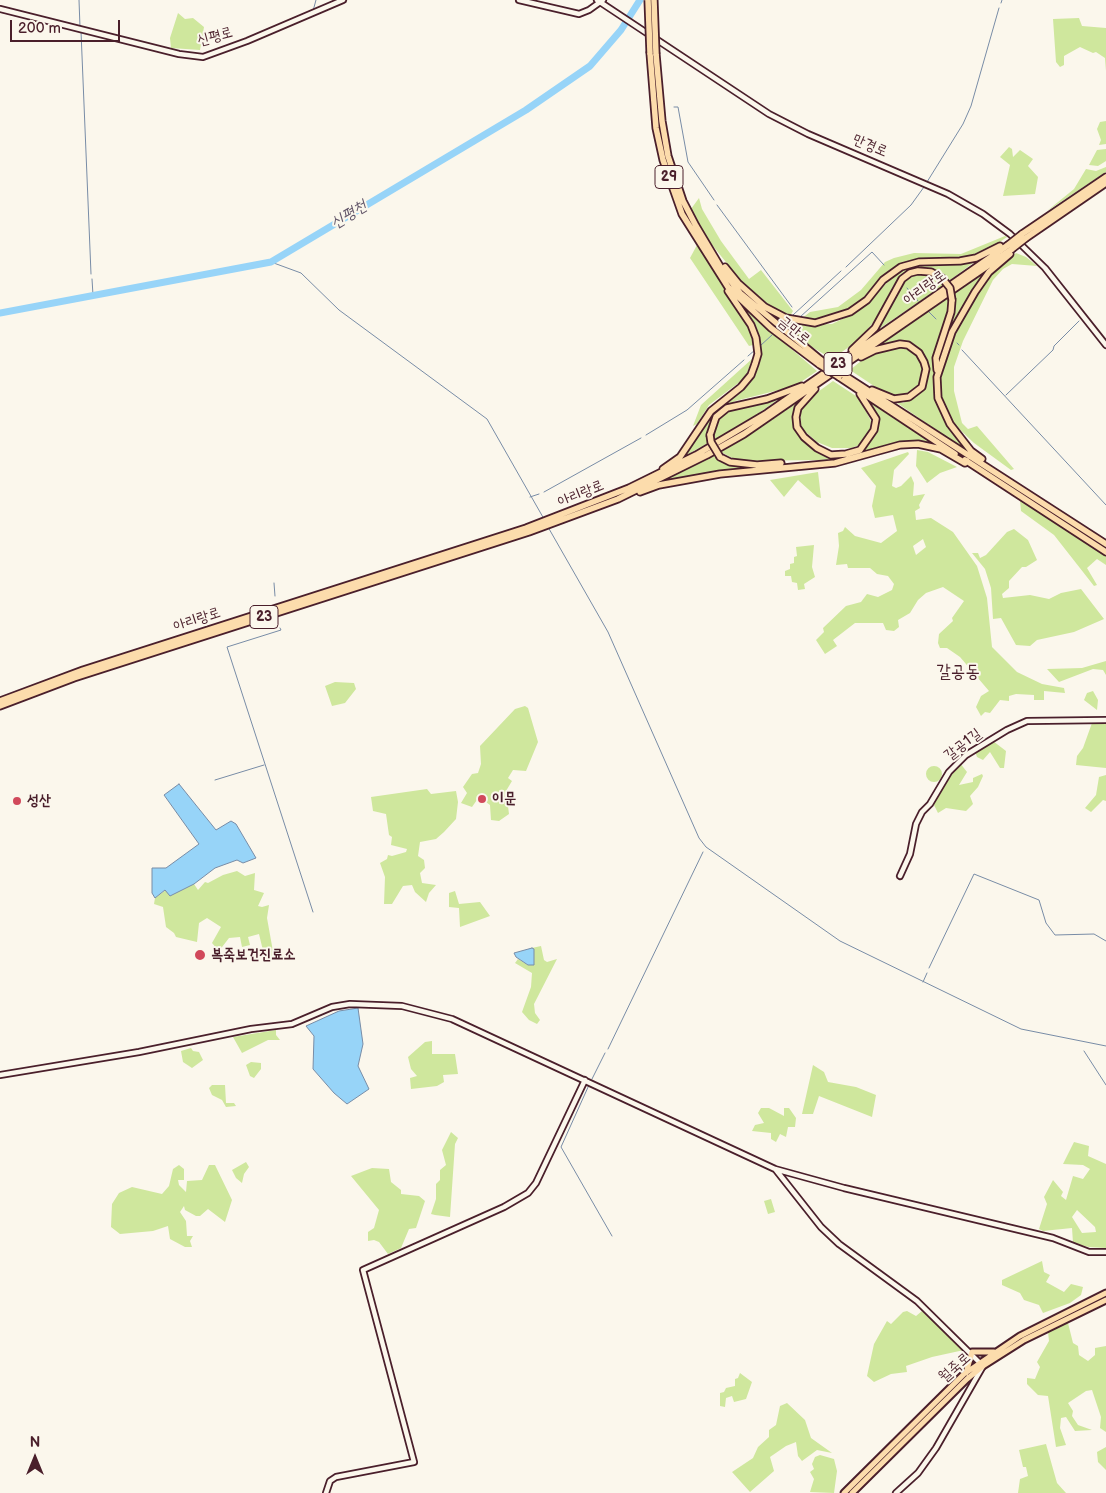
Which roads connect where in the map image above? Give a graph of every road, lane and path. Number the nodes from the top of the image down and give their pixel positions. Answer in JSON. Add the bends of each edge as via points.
{"nodes":[{"id":1,"x":343,"y":0,"type":"edge"},
{"id":2,"x":519,"y":0,"type":"edge"},
{"id":3,"x":648,"y":0,"type":"edge"},
{"id":4,"x":654,"y":0,"type":"edge"},
{"id":5,"x":601,"y":1,"type":"edge"},
{"id":6,"x":0,"y":9,"type":"edge"},
{"id":7,"x":653,"y":54,"type":"junction"},
{"id":8,"x":1106,"y":177,"type":"edge"},
{"id":9,"x":1106,"y":183,"type":"edge"},
{"id":10,"x":1024,"y":236,"type":"junction"},
{"id":11,"x":1009,"y":247,"type":"junction"},
{"id":12,"x":721,"y":268,"type":"junction"},
{"id":13,"x":728,"y":287,"type":"junction"},
{"id":14,"x":1106,"y":345,"type":"edge"},
{"id":15,"x":854,"y":355,"type":"junction"},
{"id":16,"x":820,"y":362,"type":"junction"},
{"id":17,"x":841,"y":376,"type":"junction"},
{"id":18,"x":937,"y":377,"type":"junction"},
{"id":19,"x":816,"y":385,"type":"junction"},
{"id":20,"x":804,"y":387,"type":"junction"},
{"id":21,"x":858,"y":390,"type":"junction"},
{"id":22,"x":870,"y":392,"type":"junction"},
{"id":23,"x":966,"y":461,"type":"junction"},
{"id":24,"x":824,"y":463,"type":"junction"},
{"id":25,"x":991,"y":469,"type":"junction"},
{"id":26,"x":661,"y":473,"type":"junction"},
{"id":27,"x":636,"y":491,"type":"junction"},
{"id":28,"x":564,"y":518,"type":"junction"},
{"id":29,"x":527,"y":530,"type":"junction"},
{"id":30,"x":1106,"y":544,"type":"edge"},
{"id":31,"x":1106,"y":552,"type":"edge"},
{"id":32,"x":0,"y":701,"type":"edge"},
{"id":33,"x":0,"y":706,"type":"edge"},
{"id":34,"x":1106,"y":720,"type":"edge"},
{"id":35,"x":900,"y":876,"type":"dead end"},
{"id":36,"x":0,"y":1075,"type":"edge"},
{"id":37,"x":585,"y":1080,"type":"junction"},
{"id":38,"x":775,"y":1169,"type":"junction"},
{"id":39,"x":1106,"y":1252,"type":"edge"},
{"id":40,"x":1106,"y":1293,"type":"edge"},
{"id":41,"x":1106,"y":1300,"type":"edge"},
{"id":42,"x":972,"y":1352,"type":"junction"},
{"id":43,"x":994,"y":1352,"type":"junction"},
{"id":44,"x":982,"y":1364,"type":"junction"},
{"id":45,"x":966,"y":1373,"type":"junction"},
{"id":46,"x":326,"y":1493,"type":"edge"},
{"id":47,"x":844,"y":1493,"type":"edge"},
{"id":48,"x":852,"y":1493,"type":"edge"},
{"id":49,"x":896,"y":1493,"type":"edge"}],
"edges":[{"from":1,"to":6,"type":"street","name":"신평로","via":[[202,57]]},
{"from":2,"to":5,"type":"street","via":[[579,14]]},
{"from":3,"to":7,"type":"highway","name":"금만로","number":"29","bridge":true},
{"from":4,"to":7,"type":"highway","name":"금만로","number":"29","bridge":true},
{"from":5,"to":14,"type":"street","name":"만경로","via":[[769,114],[948,194],[983,214],[1010,234],[1045,268]]},
{"from":7,"to":12,"type":"highway","name":"금만로","number":"29","via":[[668,156],[683,200]]},
{"from":7,"to":13,"type":"highway","name":"금만로","number":"29","via":[[656,128],[663,160],[682,214]]},
{"from":8,"to":10,"type":"highway","name":"아리랑로","number":"23"},
{"from":9,"to":10,"type":"highway","name":"아리랑로","number":"23"},
{"from":10,"to":11,"type":"highway","name":"아리랑로","number":"23","bridge":true},
{"from":11,"to":12,"type":"highway","via":[[1003,244],[976,258],[960,261],[919,262],[901,267],[884,280],[867,300],[850,312],[828,321],[803,322],[780,316],[754,299],[724,266]]},
{"from":11,"to":15,"type":"highway","name":"아리랑로","number":"23"},
{"from":11,"to":18,"type":"highway","via":[[1011,253],[989,272],[952,332]]},
{"from":12,"to":16,"type":"highway","name":"금만로","number":"29","via":[[740,293]]},
{"from":13,"to":16,"type":"highway","name":"금만로","via":[[771,328]]},
{"from":13,"to":26,"type":"highway","number":"29","via":[[725,287],[756,338],[758,354],[755,364],[746,382],[711,410],[680,458]]},
{"from":15,"to":18,"type":"highway","bridge":true,"via":[[852,350],[875,328],[902,279],[918,271],[931,272],[950,288],[952,300],[936,358]]},
{"from":15,"to":19,"type":"highway","name":"아리랑로","number":"23"},
{"from":15,"to":20,"type":"highway","name":"아리랑로","number":"23"},
{"from":15,"to":22,"type":"highway","via":[[861,357],[900,344],[908,345],[919,353],[924,362],[926,369],[922,387],[909,397],[894,399]]},
{"from":16,"to":17,"type":"highway","name":"금만로","bridge":true},
{"from":17,"to":21,"type":"highway","name":"금만로"},
{"from":17,"to":22,"type":"highway","name":"금만로"},
{"from":18,"to":25,"type":"highway","via":[[938,398],[950,424],[971,451]]},
{"from":19,"to":21,"type":"highway","via":[[798,408],[797,427],[817,448],[830,454],[860,450],[874,430],[876,418]]},
{"from":19,"to":27,"type":"highway","name":"아리랑로","number":"23","via":[[744,434]]},
{"from":20,"to":24,"type":"highway","bridge":true,"via":[[727,408],[716,417],[710,434],[714,449],[730,462],[757,465]]},
{"from":20,"to":26,"type":"highway","name":"아리랑로","number":"23","via":[[722,441]]},
{"from":21,"to":23,"type":"highway","name":"금만로"},
{"from":22,"to":25,"type":"highway","name":"금만로"},
{"from":23,"to":24,"type":"highway","via":[[918,444],[900,445],[859,458]]},
{"from":23,"to":31,"type":"highway","name":"금만로"},
{"from":24,"to":27,"type":"highway","via":[[720,474]]},
{"from":25,"to":30,"type":"highway","name":"금만로"},
{"from":26,"to":28,"type":"highway","name":"아리랑로","number":"23"},
{"from":27,"to":28,"type":"highway","name":"아리랑로","number":"23"},
{"from":28,"to":29,"type":"highway","name":"아리랑로","number":"23"},
{"from":29,"to":32,"type":"highway","name":"아리랑로","number":"23","via":[[83,670]]},
{"from":29,"to":33,"type":"highway","name":"아리랑로","number":"23","via":[[74,678]]},
{"from":34,"to":35,"type":"street","name":"갈공1길","via":[[1027,721],[966,755],[949,772],[922,812]]},
{"from":36,"to":37,"type":"street","via":[[292,1024],[322,1010],[350,1004],[402,1006],[439,1014]]},
{"from":37,"to":38,"type":"street"},
{"from":37,"to":46,"type":"street","via":[[536,1183],[528,1193],[364,1270],[414,1462],[336,1477],[330,1481]]},
{"from":38,"to":39,"type":"street","via":[[1053,1238],[1089,1252]]},
{"from":38,"to":42,"type":"street","via":[[821,1227],[839,1244],[917,1301]]},
{"from":40,"to":43,"type":"main road","name":"월죽로"},
{"from":41,"to":44,"type":"main road","name":"월죽로"},
{"from":42,"to":43,"type":"main road"},
{"from":42,"to":44,"type":"street"},
{"from":42,"to":45,"type":"main road"},
{"from":43,"to":44,"type":"main road","name":"월죽로"},
{"from":44,"to":45,"type":"main road","name":"월죽로"},
{"from":44,"to":48,"type":"main road","name":"월죽로"},
{"from":44,"to":49,"type":"street","via":[[936,1448],[918,1473]]},
{"from":45,"to":47,"type":"main road","name":"월죽로"}]}
